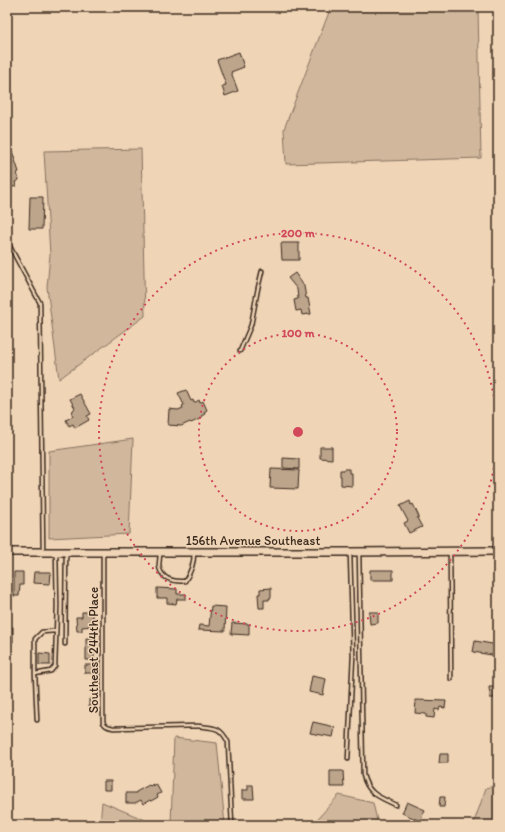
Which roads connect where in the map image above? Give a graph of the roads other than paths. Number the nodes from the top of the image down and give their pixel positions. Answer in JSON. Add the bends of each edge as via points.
{"nodes":[{"id":1,"x":7,"y":241,"type":"edge"},
{"id":2,"x":262,"y":271,"type":"dead end"},
{"id":3,"x":240,"y":351,"type":"dead end"},
{"id":4,"x":450,"y":551,"type":"junction"},
{"id":5,"x":498,"y":551,"type":"edge"},
{"id":6,"x":7,"y":552,"type":"edge"},
{"id":7,"x":43,"y":552,"type":"junction"},
{"id":8,"x":56,"y":552,"type":"junction"},
{"id":9,"x":66,"y":552,"type":"junction"},
{"id":10,"x":102,"y":552,"type":"junction"},
{"id":11,"x":160,"y":552,"type":"junction"},
{"id":12,"x":194,"y":552,"type":"junction"},
{"id":13,"x":350,"y":552,"type":"junction"},
{"id":14,"x":359,"y":552,"type":"junction"},
{"id":15,"x":55,"y":631,"type":"junction"},
{"id":16,"x":65,"y":644,"type":"dead end"},
{"id":17,"x":34,"y":674,"type":"junction"},
{"id":18,"x":451,"y":679,"type":"dead end"},
{"id":19,"x":37,"y":720,"type":"dead end"},
{"id":20,"x":348,"y":759,"type":"dead end"},
{"id":21,"x":396,"y":805,"type":"dead end"},
{"id":22,"x":232,"y":825,"type":"edge"}],
"edges":[{"from":1,"to":7,"type":"lane","via":[[40,303]]},
{"from":2,"to":3,"type":"lane","via":[[250,325]]},
{"from":4,"to":5,"type":"street","name":"156th Avenue Southeast"},
{"from":4,"to":14,"type":"street","name":"156th Avenue Southeast"},
{"from":4,"to":18,"type":"lane"},
{"from":6,"to":7,"type":"street","name":"156th Avenue Southeast"},
{"from":7,"to":8,"type":"street","name":"156th Avenue Southeast"},
{"from":8,"to":9,"type":"street","name":"156th Avenue Southeast"},
{"from":8,"to":15,"type":"lane"},
{"from":9,"to":10,"type":"street","name":"156th Avenue Southeast"},
{"from":9,"to":16,"type":"lane"},
{"from":10,"to":11,"type":"street","name":"156th Avenue Southeast"},
{"from":10,"to":22,"type":"lane","name":"Southeast 244th Place","via":[[103,722],[114,728],[197,726],[220,729],[228,742]]},
{"from":11,"to":12,"type":"street","name":"156th Avenue Southeast"},
{"from":11,"to":12,"type":"lane","via":[[161,571],[165,577],[179,582],[185,581],[188,576]]},
{"from":12,"to":13,"type":"street","name":"156th Avenue Southeast"},
{"from":13,"to":14,"type":"street","name":"156th Avenue Southeast"},
{"from":13,"to":20,"type":"lane","via":[[353,656]]},
{"from":14,"to":21,"type":"lane","via":[[363,775],[371,791]]},
{"from":15,"to":17,"type":"lane","via":[[42,632],[35,639]]},
{"from":15,"to":17,"type":"lane","via":[[55,666],[51,671]]},
{"from":17,"to":19,"type":"lane"}]}
